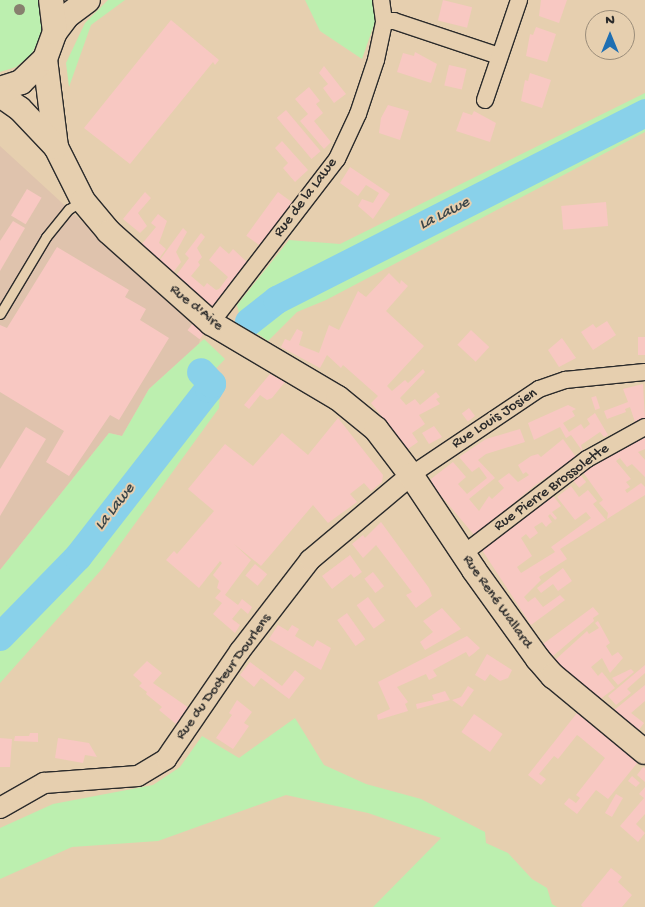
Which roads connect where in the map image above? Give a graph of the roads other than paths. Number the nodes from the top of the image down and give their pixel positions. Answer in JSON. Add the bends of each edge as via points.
{"nodes":[{"id":1,"x":51,"y":0,"type":"edge"},
{"id":2,"x":88,"y":0,"type":"edge"},
{"id":3,"x":381,"y":0,"type":"edge"},
{"id":4,"x":519,"y":0,"type":"edge"},
{"id":5,"x":384,"y":21,"type":"junction"},
{"id":6,"x":55,"y":32,"type":"junction"},
{"id":7,"x":499,"y":56,"type":"junction"},
{"id":8,"x":45,"y":59,"type":"junction"},
{"id":9,"x":0,"y":89,"type":"edge"},
{"id":10,"x":0,"y":95,"type":"edge"},
{"id":11,"x":484,"y":100,"type":"dead end"},
{"id":12,"x":56,"y":147,"type":"junction"},
{"id":13,"x":83,"y":201,"type":"junction"},
{"id":14,"x":0,"y":314,"type":"edge"},
{"id":15,"x":212,"y":324,"type":"junction"},
{"id":16,"x":645,"y":372,"type":"edge"},
{"id":17,"x":645,"y":427,"type":"edge"},
{"id":18,"x":376,"y":429,"type":"joint"},
{"id":19,"x":411,"y":475,"type":"junction"},
{"id":20,"x":463,"y":554,"type":"junction"},
{"id":21,"x":645,"y":752,"type":"edge"},
{"id":22,"x":0,"y":808,"type":"edge"}],
"edges":[{"from":1,"to":6,"type":"main road"},
{"from":2,"to":6,"type":"main road","via":[[67,16]]},
{"from":3,"to":5,"type":"street","name":"Rue de la Lawe"},
{"from":4,"to":7,"type":"street"},
{"from":5,"to":7,"type":"street","via":[[394,21]]},
{"from":5,"to":15,"type":"street","name":"Rue de la Lawe","via":[[370,78],[337,160]]},
{"from":6,"to":8,"type":"main road"},
{"from":7,"to":11,"type":"street"},
{"from":8,"to":9,"type":"main road","via":[[21,82]]},
{"from":8,"to":12,"type":"main road","name":"Rue d'Aire"},
{"from":10,"to":12,"type":"main road","name":"Rue d'Aire","via":[[20,109]]},
{"from":12,"to":13,"type":"main road","name":"Rue d'Aire"},
{"from":13,"to":14,"type":"lane","via":[[69,208],[46,237]]},
{"from":13,"to":15,"type":"main road","name":"Rue d'Aire","via":[[109,232]]},
{"from":15,"to":18,"type":"main road","name":"Rue d'Aire","via":[[338,398]]},
{"from":16,"to":19,"type":"street","name":"Rue Louis Josien","via":[[565,380],[538,389]]},
{"from":17,"to":20,"type":"street","name":"Rue Pierre Brossolette","via":[[586,459]]},
{"from":18,"to":19,"type":"main road","name":"Rue René Wallard"},
{"from":19,"to":20,"type":"main road","name":"Rue René Wallard"},
{"from":19,"to":22,"type":"street","name":"Rue du Docteur Dourlens","via":[[310,560],[240,651],[166,759],[138,776],[44,783]]},
{"from":20,"to":21,"type":"main road","name":"Rue René Wallard","via":[[543,665]]}]}
